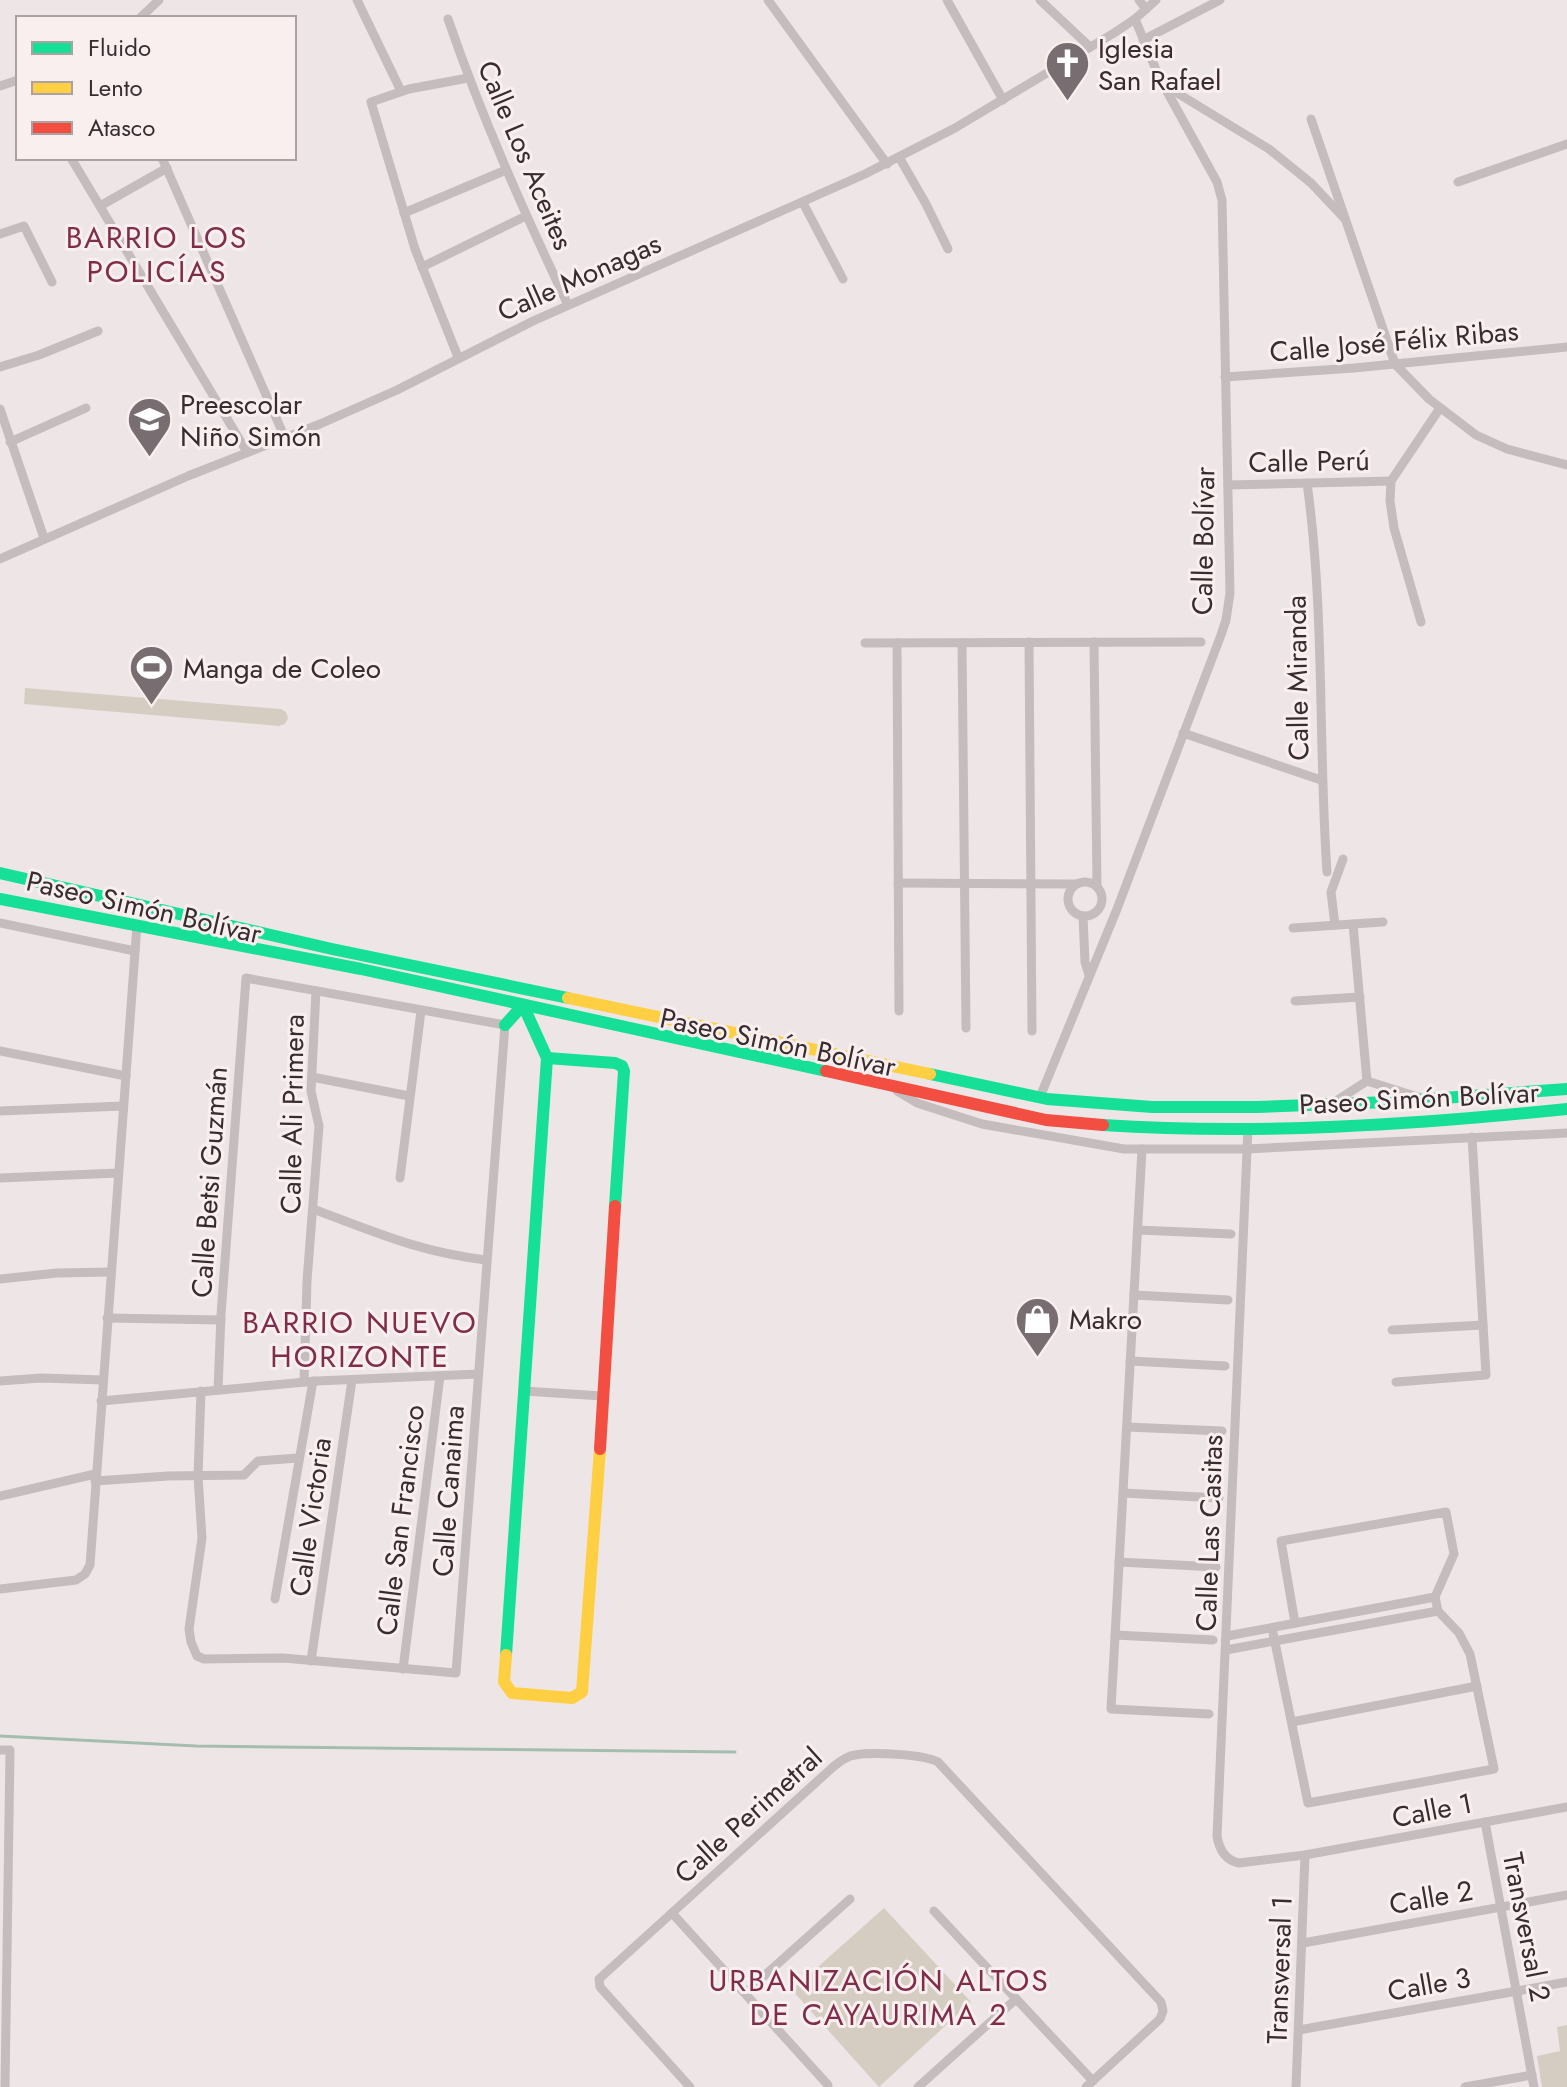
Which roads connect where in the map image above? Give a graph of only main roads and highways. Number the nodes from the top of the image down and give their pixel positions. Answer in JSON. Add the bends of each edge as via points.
{"nodes":[{"id":1,"x":0,"y":873,"type":"edge"},
{"id":2,"x":0,"y":899,"type":"edge"},
{"id":3,"x":526,"y":989,"type":"junction"},
{"id":4,"x":523,"y":1005,"type":"junction"},
{"id":5,"x":505,"y":1025,"type":"road end"},
{"id":6,"x":547,"y":1058,"type":"junction"},
{"id":7,"x":1567,"y":1089,"type":"edge"},
{"id":8,"x":1040,"y":1097,"type":"junction"},
{"id":9,"x":1567,"y":1109,"type":"edge"},
{"id":10,"x":1033,"y":1117,"type":"junction"}],
"edges":[{"from":1,"to":3,"type":"main road","name":"Paseo Simón Bolívar"},
{"from":2,"to":4,"type":"main road","name":"Paseo Simón Bolívar"},
{"from":3,"to":4,"type":"main road"},
{"from":3,"to":8,"type":"main road","name":"Paseo Simón Bolívar"},
{"from":4,"to":5,"type":"main road"},
{"from":4,"to":6,"type":"main road"},
{"from":4,"to":10,"type":"main road","name":"Paseo Simón Bolívar"},
{"from":6,"to":6,"type":"main road","via":[[615,1063],[624,1069],[583,1688],[572,1698],[512,1693],[504,1682]]},
{"from":7,"to":8,"type":"main road","name":"Paseo Simón Bolívar","via":[[1429,1100],[1163,1109]]},
{"from":8,"to":10,"type":"main road"},
{"from":9,"to":10,"type":"main road","name":"Paseo Simón Bolívar","via":[[1384,1125],[1248,1128],[1139,1129]]}]}
